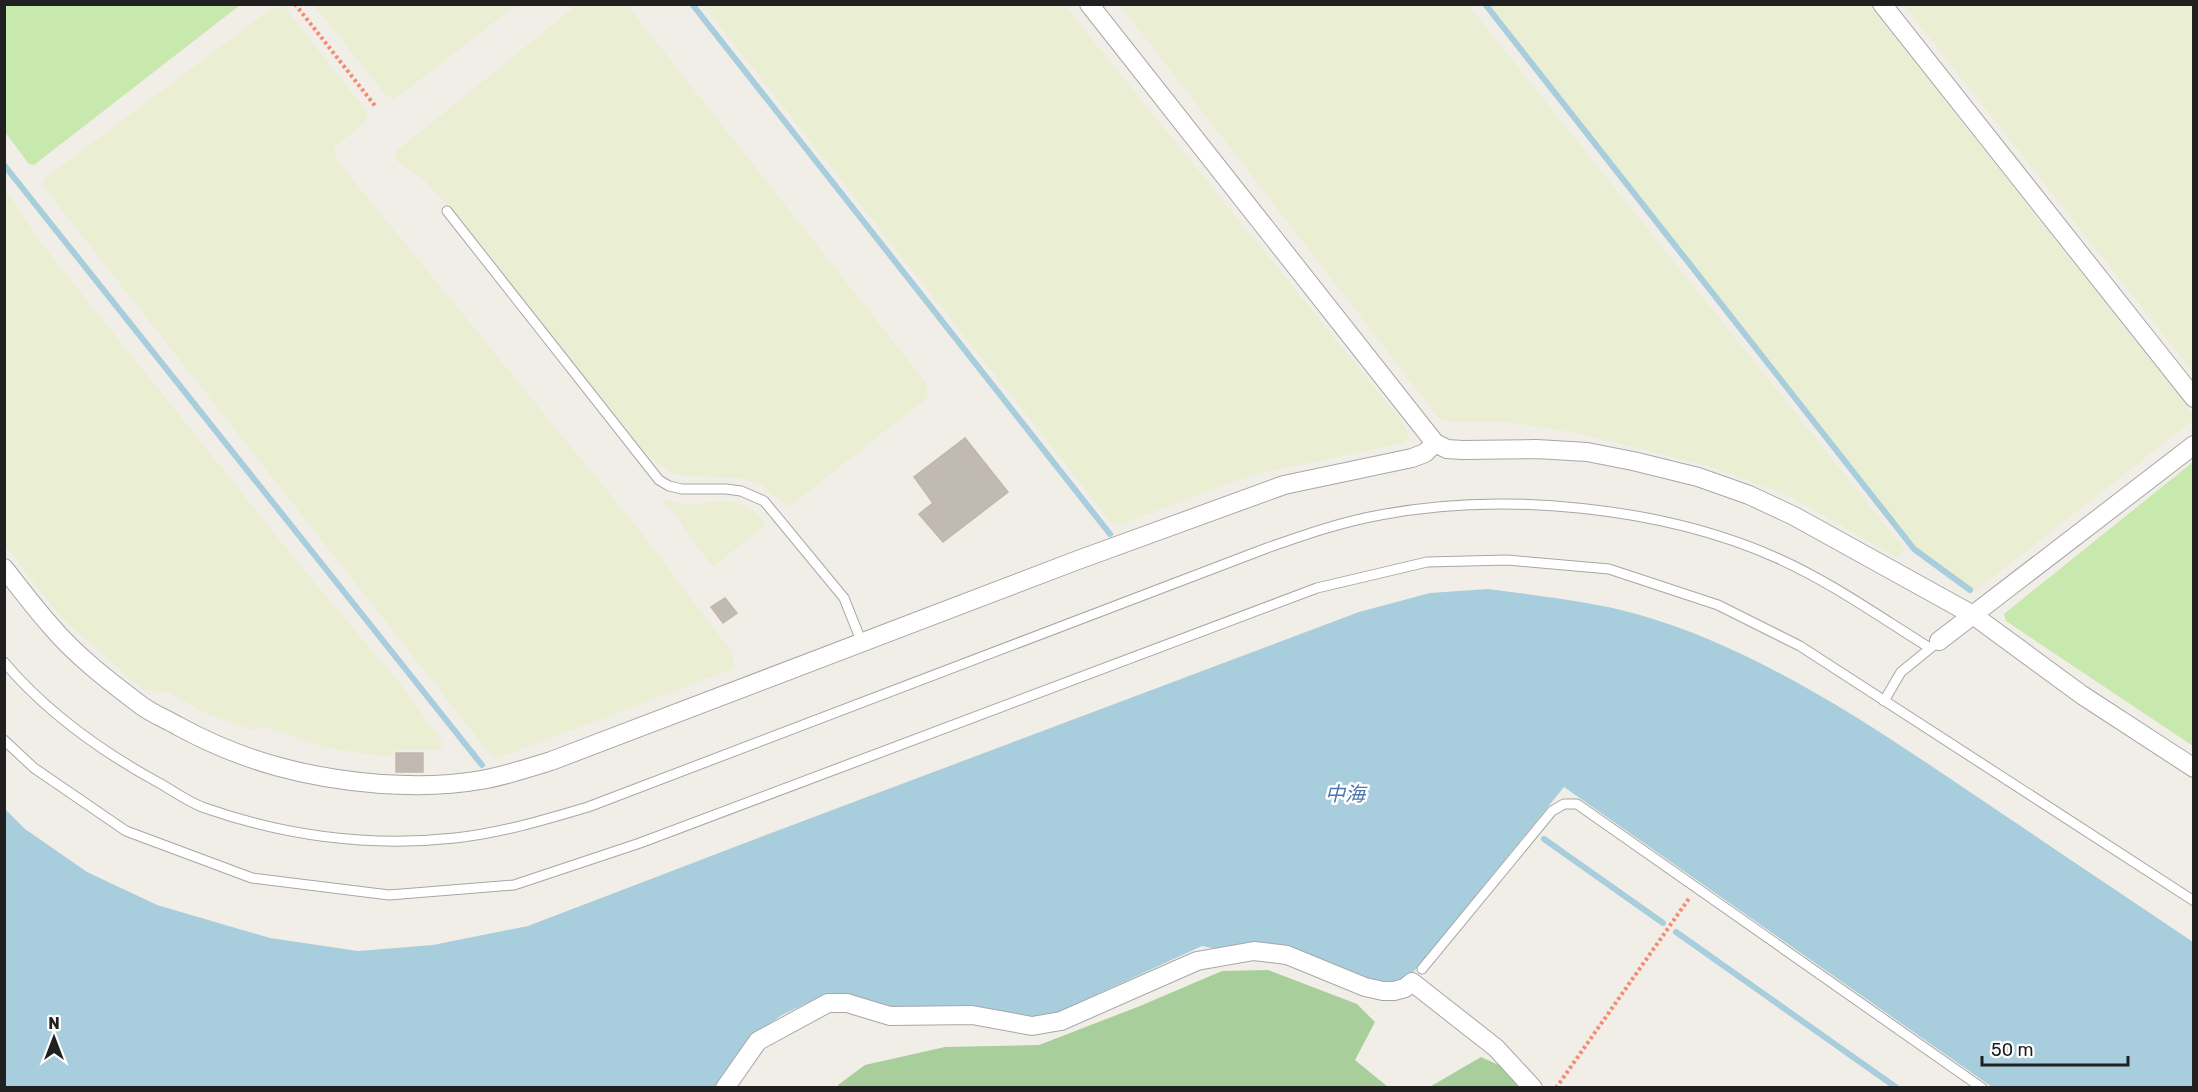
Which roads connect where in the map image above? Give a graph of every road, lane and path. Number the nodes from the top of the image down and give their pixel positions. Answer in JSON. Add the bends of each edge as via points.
{"nodes":[{"id":1,"x":295,"y":4,"type":"edge"},
{"id":2,"x":1089,"y":4,"type":"edge"},
{"id":3,"x":1882,"y":4,"type":"edge"},
{"id":4,"x":376,"y":107,"type":"dead end"},
{"id":5,"x":447,"y":211,"type":"dead end"},
{"id":6,"x":2193,"y":398,"type":"edge"},
{"id":7,"x":1436,"y":443,"type":"junction"},
{"id":8,"x":2193,"y":446,"type":"edge"},
{"id":9,"x":4,"y":568,"type":"edge"},
{"id":10,"x":1972,"y":615,"type":"junction"},
{"id":11,"x":862,"y":643,"type":"junction"},
{"id":12,"x":1935,"y":644,"type":"junction"},
{"id":13,"x":4,"y":662,"type":"edge"},
{"id":14,"x":1884,"y":701,"type":"junction"},
{"id":15,"x":4,"y":740,"type":"edge"},
{"id":16,"x":2193,"y":768,"type":"edge"},
{"id":17,"x":1696,"y":888,"type":"junction"},
{"id":18,"x":2193,"y":901,"type":"edge"},
{"id":19,"x":1417,"y":975,"type":"junction"},
{"id":20,"x":725,"y":1088,"type":"edge"},
{"id":21,"x":1533,"y":1088,"type":"edge"},
{"id":22,"x":1556,"y":1088,"type":"edge"},
{"id":23,"x":1982,"y":1088,"type":"edge"}],
"edges":[{"from":1,"to":4,"type":"path"},
{"from":2,"to":7,"type":"street"},
{"from":3,"to":6,"type":"street"},
{"from":5,"to":11,"type":"lane","via":[[658,480],[682,489],[741,491],[764,501],[844,598]]},
{"from":7,"to":10,"type":"street","via":[[1463,450],[1587,452],[1698,477],[1794,516]]},
{"from":7,"to":11,"type":"street","via":[[1412,458],[1284,485]]},
{"from":8,"to":10,"type":"street"},
{"from":9,"to":11,"type":"street","via":[[50,626],[144,708],[206,742],[246,758],[343,781],[444,785],[514,773]]},
{"from":10,"to":12,"type":"street"},
{"from":10,"to":16,"type":"street","via":[[2082,695]]},
{"from":12,"to":13,"type":"lane","via":[[1778,559],[1687,526],[1584,509],[1522,504],[1460,504],[1381,514],[1330,526],[1267,548],[588,807],[520,828],[455,838],[396,841],[341,840],[278,829],[203,807],[125,765],[70,727],[25,687]]},
{"from":12,"to":14,"type":"lane","via":[[1900,672]]},
{"from":14,"to":15,"type":"lane","via":[[1800,646],[1718,605],[1609,569],[1507,560],[1427,562],[1317,588],[640,843],[514,885],[389,895],[252,878],[126,831],[34,768]]},
{"from":14,"to":18,"type":"lane"},
{"from":17,"to":19,"type":"lane","via":[[1577,804],[1564,804],[1552,811]]},
{"from":17,"to":22,"type":"path"},
{"from":17,"to":23,"type":"lane"},
{"from":19,"to":20,"type":"street","via":[[1405,988],[1383,991],[1287,955],[1254,951],[1197,961],[1061,1021],[1032,1026],[972,1016],[890,1016],[847,1003],[828,1003],[758,1041]]},
{"from":19,"to":21,"type":"street"}]}
